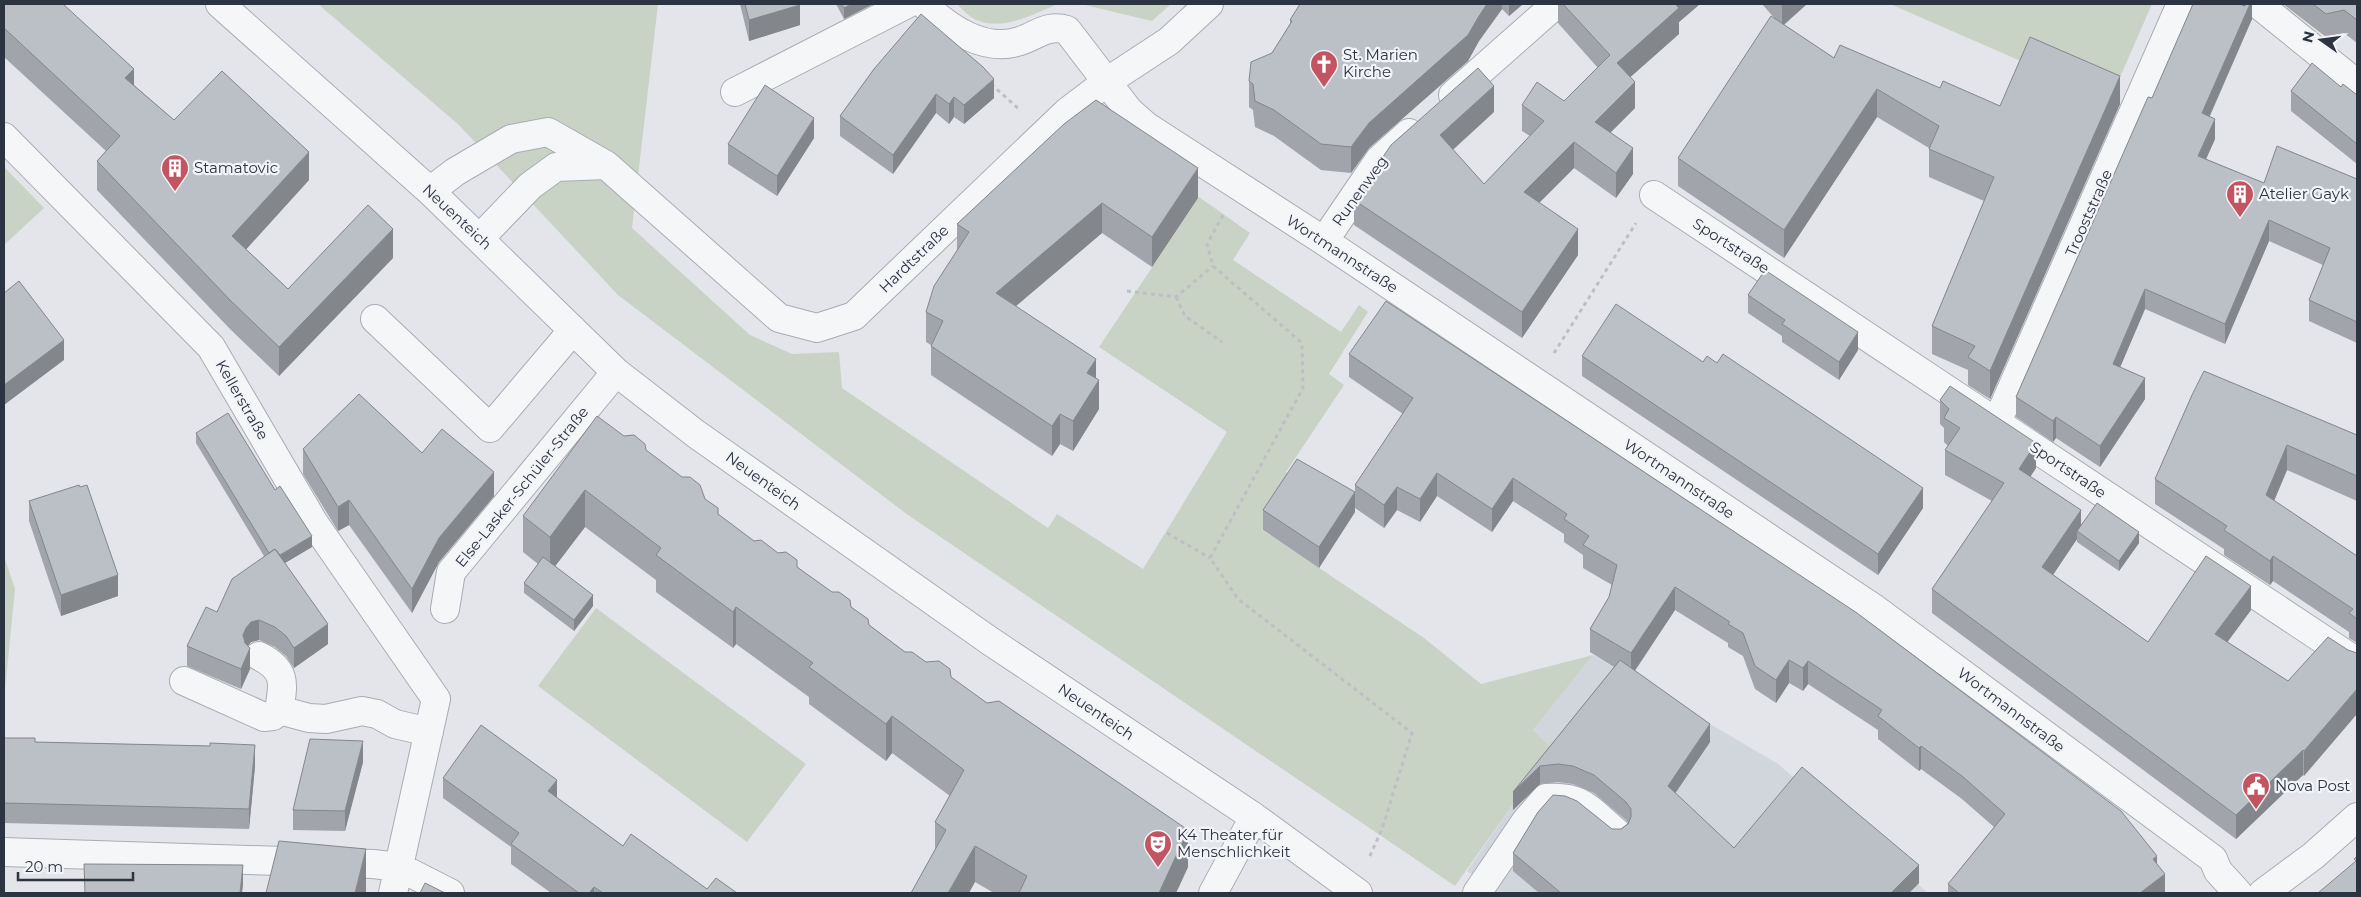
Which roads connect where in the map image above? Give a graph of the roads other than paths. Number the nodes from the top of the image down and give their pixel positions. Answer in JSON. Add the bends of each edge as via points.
{"nodes":[{"id":1,"x":220,"y":4,"type":"edge"},
{"id":2,"x":907,"y":4,"type":"edge"},
{"id":3,"x":924,"y":4,"type":"edge"},
{"id":4,"x":1209,"y":4,"type":"edge"},
{"id":5,"x":1556,"y":4,"type":"edge"},
{"id":6,"x":2180,"y":4,"type":"edge"},
{"id":7,"x":2258,"y":4,"type":"edge"},
{"id":8,"x":1108,"y":81,"type":"junction"},
{"id":9,"x":2357,"y":84,"type":"edge"},
{"id":10,"x":735,"y":92,"type":"dead end"},
{"id":11,"x":4,"y":137,"type":"edge"},
{"id":12,"x":606,"y":165,"type":"junction"},
{"id":13,"x":430,"y":191,"type":"junction"},
{"id":14,"x":1654,"y":195,"type":"road end"},
{"id":15,"x":480,"y":238,"type":"junction"},
{"id":16,"x":1324,"y":242,"type":"junction"},
{"id":17,"x":375,"y":319,"type":"dead end"},
{"id":18,"x":573,"y":330,"type":"junction"},
{"id":19,"x":616,"y":372,"type":"junction"},
{"id":20,"x":1996,"y":422,"type":"junction"},
{"id":21,"x":445,"y":609,"type":"dead end"},
{"id":22,"x":259,"y":656,"type":"dead end"},
{"id":23,"x":2357,"y":662,"type":"edge"},
{"id":24,"x":184,"y":681,"type":"dead end"},
{"id":25,"x":279,"y":710,"type":"junction"},
{"id":26,"x":429,"y":732,"type":"junction"},
{"id":27,"x":1254,"y":817,"type":"junction"},
{"id":28,"x":2357,"y":817,"type":"edge"},
{"id":29,"x":1616,"y":832,"type":"edge"},
{"id":30,"x":4,"y":852,"type":"edge"},
{"id":31,"x":399,"y":867,"type":"junction"},
{"id":32,"x":393,"y":893,"type":"edge"},
{"id":33,"x":450,"y":893,"type":"edge"},
{"id":34,"x":1213,"y":893,"type":"edge"},
{"id":35,"x":1358,"y":893,"type":"edge"},
{"id":36,"x":1477,"y":893,"type":"edge"},
{"id":37,"x":2238,"y":893,"type":"edge"},
{"id":38,"x":2263,"y":893,"type":"edge"}],
"edges":[{"from":1,"to":13,"type":"street","name":"Neuenteich"},
{"from":2,"to":10,"type":"street"},
{"from":3,"to":8,"type":"street","name":"Wortmannstraße","via":[[959,32],[987,43],[1018,42],[1054,26],[1067,30]]},
{"from":4,"to":8,"type":"street","name":"Hardtstraße","via":[[1169,41]]},
{"from":5,"to":16,"type":"street","name":"Runenweg","via":[[1379,160]]},
{"from":6,"to":20,"type":"street","name":"Trooststraße"},
{"from":7,"to":9,"type":"street"},
{"from":8,"to":12,"type":"street","name":"Hardtstraße","via":[[1067,112],[854,316],[817,328],[779,318]]},
{"from":8,"to":16,"type":"street","name":"Wortmannstraße","via":[[1129,111],[1146,126]]},
{"from":11,"to":26,"type":"street","name":"Kellerstraße","via":[[210,346],[314,522],[436,699]]},
{"from":12,"to":13,"type":"street","name":"Hardtstraße","via":[[548,132],[511,139]]},
{"from":12,"to":15,"type":"street","via":[[556,167],[530,186]]},
{"from":13,"to":15,"type":"street","name":"Neuenteich"},
{"from":14,"to":20,"type":"street","name":"Sportstraße"},
{"from":15,"to":18,"type":"street","name":"Neuenteich"},
{"from":16,"to":37,"type":"street","name":"Wortmannstraße","via":[[1875,609],[2213,859],[2218,871]]},
{"from":17,"to":18,"type":"street","via":[[490,428]]},
{"from":18,"to":19,"type":"street","name":"Neuenteich"},
{"from":19,"to":21,"type":"street","name":"Else-Lasker-Schüler-Straße","via":[[451,572]]},
{"from":19,"to":27,"type":"street","name":"Neuenteich","via":[[704,439],[990,641]]},
{"from":20,"to":23,"type":"street","name":"Sportstraße"},
{"from":22,"to":25,"type":"street","via":[[277,668],[282,679]]},
{"from":24,"to":25,"type":"street","via":[[264,717],[273,716]]},
{"from":25,"to":26,"type":"street","via":[[326,719],[362,711],[377,714],[395,724]]},
{"from":26,"to":31,"type":"street"},
{"from":27,"to":34,"type":"street"},
{"from":27,"to":35,"type":"street","name":"Neuenteich"},
{"from":28,"to":38,"type":"street","via":[[2313,856]]},
{"from":29,"to":36,"type":"street","via":[[1579,801],[1546,798],[1526,821]]},
{"from":30,"to":31,"type":"street"},
{"from":31,"to":32,"type":"street"},
{"from":31,"to":33,"type":"street"}]}
